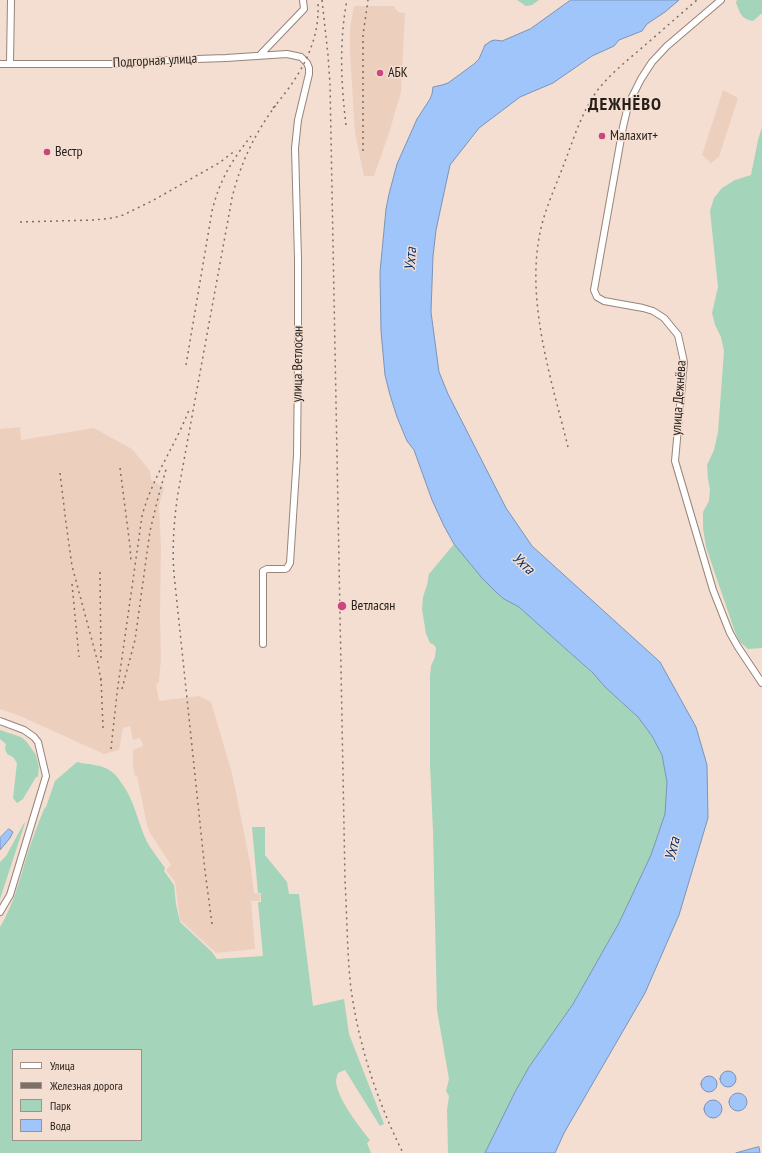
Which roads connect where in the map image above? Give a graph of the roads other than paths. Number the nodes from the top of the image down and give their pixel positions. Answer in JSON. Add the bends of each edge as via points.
{"nodes":[{"id":1,"x":11,"y":0,"type":"edge"},
{"id":2,"x":303,"y":0,"type":"edge"},
{"id":3,"x":721,"y":0,"type":"edge"},
{"id":4,"x":260,"y":56,"type":"junction"},
{"id":5,"x":10,"y":63,"type":"junction"},
{"id":6,"x":0,"y":64,"type":"edge"},
{"id":7,"x":307,"y":64,"type":"joint"},
{"id":8,"x":263,"y":644,"type":"dead end"},
{"id":9,"x":762,"y":683,"type":"edge"},
{"id":10,"x":0,"y":721,"type":"edge"},
{"id":11,"x":0,"y":912,"type":"edge"}],
"edges":[{"from":1,"to":5,"type":"street"},
{"from":2,"to":4,"type":"street","via":[[304,9]]},
{"from":3,"to":9,"type":"street","name":"улица Дежнёва","via":[[657,56],[644,73],[632,98],[622,128],[594,290],[597,297],[604,301],[654,311],[664,318],[678,336],[684,362],[675,461],[724,618],[738,647]]},
{"from":4,"to":5,"type":"street","name":"Подгорная улица","via":[[112,64]]},
{"from":4,"to":7,"type":"street","name":"Подгорная улица","via":[[294,55],[301,57]]},
{"from":5,"to":6,"type":"street","name":"Подгорная улица"},
{"from":7,"to":8,"type":"street","name":"улица Ветлосян","via":[[309,68],[295,148],[298,259],[297,456],[290,555],[285,569],[263,571]]},
{"from":10,"to":11,"type":"street","via":[[24,730],[34,737],[38,742],[46,776],[10,895]]}]}
